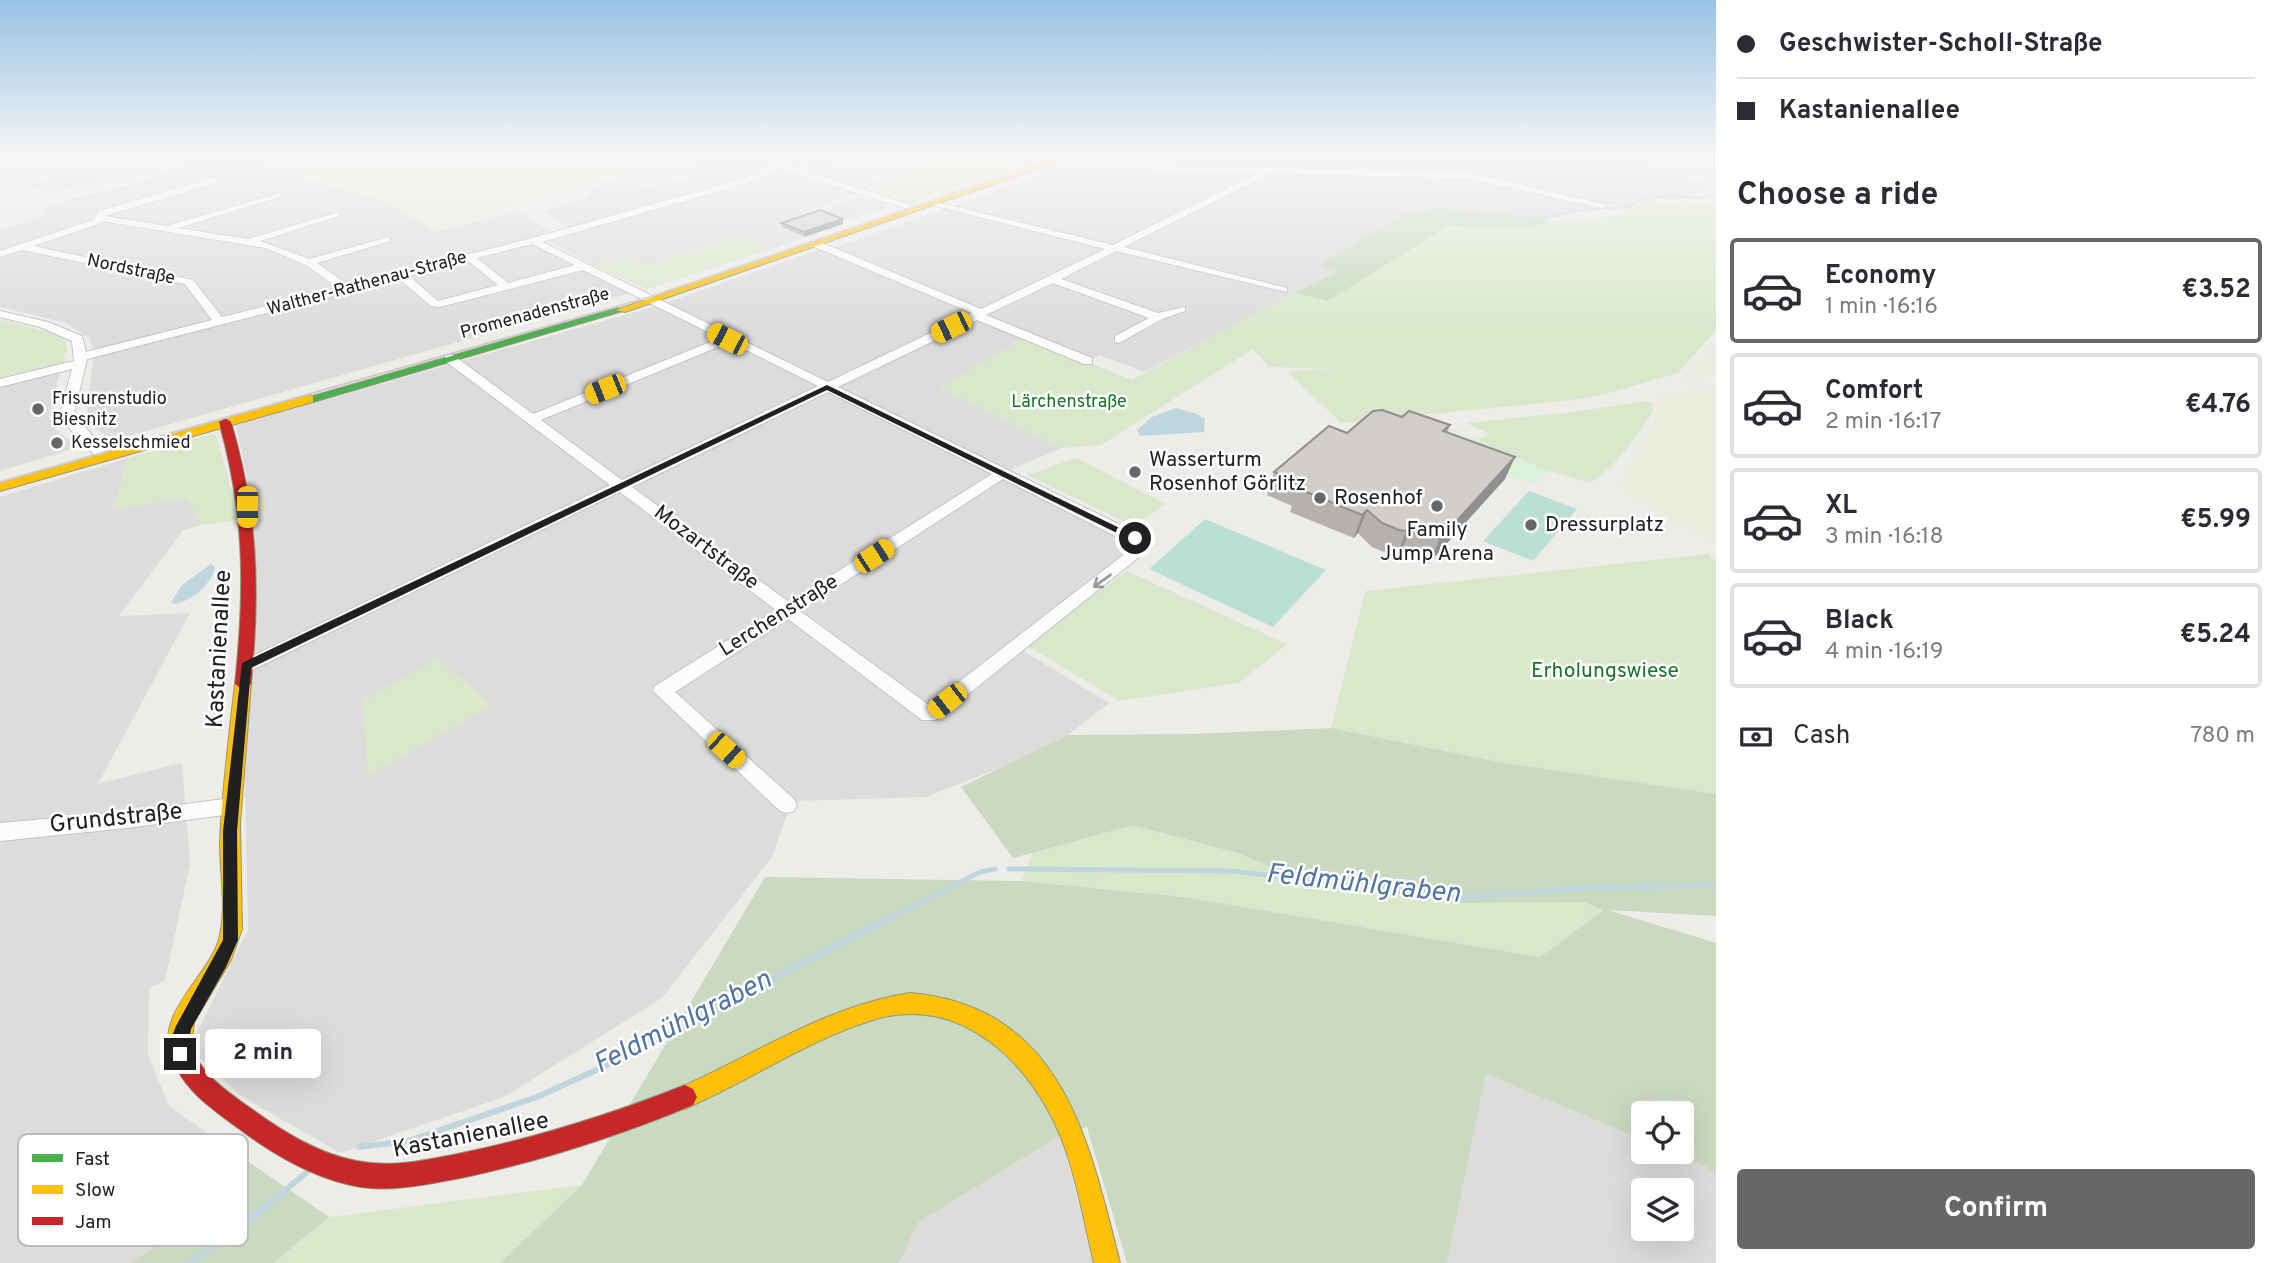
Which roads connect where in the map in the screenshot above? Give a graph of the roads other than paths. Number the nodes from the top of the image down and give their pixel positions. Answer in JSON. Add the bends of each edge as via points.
{"nodes":[{"id":1,"x":102,"y":214,"type":"edge"},
{"id":2,"x":214,"y":214,"type":"edge"},
{"id":3,"x":628,"y":214,"type":"edge"},
{"id":4,"x":904,"y":214,"type":"edge"},
{"id":5,"x":980,"y":214,"type":"edge"},
{"id":6,"x":1182,"y":214,"type":"edge"},
{"id":7,"x":335,"y":215,"type":"dead end"},
{"id":8,"x":101,"y":218,"type":"junction"},
{"id":9,"x":164,"y":229,"type":"junction"},
{"id":10,"x":386,"y":239,"type":"dead end"},
{"id":11,"x":247,"y":241,"type":"junction"},
{"id":12,"x":533,"y":241,"type":"junction"},
{"id":13,"x":816,"y":244,"type":"junction"},
{"id":14,"x":22,"y":247,"type":"junction"},
{"id":15,"x":1115,"y":247,"type":"junction"},
{"id":16,"x":0,"y":254,"type":"edge"},
{"id":17,"x":468,"y":257,"type":"junction"},
{"id":18,"x":309,"y":262,"type":"junction"},
{"id":19,"x":585,"y":267,"type":"junction"},
{"id":20,"x":400,"y":274,"type":"junction"},
{"id":21,"x":1052,"y":279,"type":"junction"},
{"id":22,"x":508,"y":287,"type":"junction"},
{"id":23,"x":345,"y":288,"type":"junction"},
{"id":24,"x":1283,"y":290,"type":"dead end"},
{"id":25,"x":654,"y":300,"type":"junction"},
{"id":26,"x":1181,"y":309,"type":"dead end"},
{"id":27,"x":0,"y":314,"type":"edge"},
{"id":28,"x":979,"y":314,"type":"junction"},
{"id":29,"x":1158,"y":317,"type":"junction"},
{"id":30,"x":220,"y":323,"type":"junction"},
{"id":31,"x":727,"y":339,"type":"junction"},
{"id":32,"x":1119,"y":340,"type":"dead end"},
{"id":33,"x":449,"y":358,"type":"junction"},
{"id":34,"x":81,"y":360,"type":"junction"},
{"id":35,"x":1088,"y":361,"type":"dead end"},
{"id":36,"x":0,"y":383,"type":"edge"},
{"id":37,"x":827,"y":387,"type":"junction"},
{"id":38,"x":531,"y":419,"type":"junction"},
{"id":39,"x":225,"y":422,"type":"junction"},
{"id":40,"x":103,"y":456,"type":"junction"},
{"id":41,"x":1002,"y":474,"type":"junction"},
{"id":42,"x":623,"y":486,"type":"junction"},
{"id":43,"x":0,"y":487,"type":"edge"},
{"id":44,"x":788,"y":610,"type":"junction"},
{"id":45,"x":246,"y":666,"type":"junction"},
{"id":46,"x":787,"y":805,"type":"dead end"},
{"id":47,"x":231,"y":806,"type":"junction"},
{"id":48,"x":0,"y":832,"type":"edge"},
{"id":49,"x":1107,"y":1263,"type":"edge"}],
"edges":[{"from":1,"to":8,"type":"street"},
{"from":2,"to":9,"type":"street"},
{"from":3,"to":12,"type":"street","name":"Walther-Rathenau-Straße"},
{"from":4,"to":13,"type":"main road","name":"Promenadenstraße"},
{"from":5,"to":15,"type":"street"},
{"from":6,"to":15,"type":"street"},
{"from":7,"to":11,"type":"street"},
{"from":8,"to":9,"type":"street"},
{"from":8,"to":14,"type":"street"},
{"from":9,"to":11,"type":"street"},
{"from":10,"to":18,"type":"street"},
{"from":11,"to":18,"type":"street","via":[[277,247]]},
{"from":12,"to":17,"type":"street","name":"Walther-Rathenau-Straße"},
{"from":12,"to":19,"type":"street"},
{"from":13,"to":25,"type":"main road","name":"Promenadenstraße"},
{"from":13,"to":28,"type":"street"},
{"from":14,"to":16,"type":"street"},
{"from":14,"to":30,"type":"street","name":"Nordstraße","via":[[189,282]]},
{"from":15,"to":21,"type":"street"},
{"from":15,"to":24,"type":"street"},
{"from":17,"to":20,"type":"street","name":"Walther-Rathenau-Straße"},
{"from":17,"to":22,"type":"street"},
{"from":18,"to":23,"type":"street"},
{"from":19,"to":22,"type":"street"},
{"from":19,"to":25,"type":"street"},
{"from":20,"to":22,"type":"street","via":[[435,304]]},
{"from":20,"to":23,"type":"street","name":"Walther-Rathenau-Straße"},
{"from":21,"to":28,"type":"street"},
{"from":21,"to":29,"type":"street"},
{"from":23,"to":30,"type":"street","name":"Walther-Rathenau-Straße"},
{"from":25,"to":31,"type":"street"},
{"from":25,"to":33,"type":"main road","name":"Promenadenstraße"},
{"from":26,"to":29,"type":"street"},
{"from":27,"to":34,"type":"street","via":[[73,334],[80,343]]},
{"from":28,"to":35,"type":"street"},
{"from":28,"to":37,"type":"street"},
{"from":29,"to":32,"type":"street"},
{"from":30,"to":34,"type":"street","name":"Walther-Rathenau-Straße"},
{"from":31,"to":37,"type":"street"},
{"from":31,"to":38,"type":"street"},
{"from":33,"to":38,"type":"street","name":"Mozartstraße"},
{"from":33,"to":39,"type":"main road","name":"Promenadenstraße"},
{"from":34,"to":36,"type":"street","name":"Walther-Rathenau-Straße"},
{"from":34,"to":40,"type":"street","via":[[67,414]]},
{"from":37,"to":41,"type":"street"},
{"from":37,"to":42,"type":"street"},
{"from":38,"to":42,"type":"street","name":"Mozartstraße"},
{"from":39,"to":40,"type":"main road","name":"Promenadenstraße"},
{"from":39,"to":45,"type":"main road","name":"Kastanienallee","via":[[247,507],[250,592]]},
{"from":40,"to":43,"type":"main road","name":"Promenadenstraße"},
{"from":41,"to":44,"type":"street","name":"Lerchenstraße"},
{"from":41,"to":44,"type":"street","name":"Mozartstraße","one_way":true,"via":[[1145,546],[929,715]]},
{"from":42,"to":44,"type":"street","name":"Mozartstraße"},
{"from":42,"to":45,"type":"street"},
{"from":44,"to":46,"type":"street","name":"Lerchenstraße","via":[[662,691]]},
{"from":45,"to":47,"type":"main road","name":"Kastanienallee"},
{"from":47,"to":48,"type":"street","name":"Grundstraße"},
{"from":47,"to":49,"type":"main road","name":"Kastanienallee","via":[[230,940],[184,1026],[180,1054],[189,1070],[220,1100],[307,1154],[370,1176],[437,1170],[519,1153],[642,1115],[876,1009],[934,1003],[952,1006],[986,1025],[1032,1065],[1051,1091],[1069,1126]]}]}
